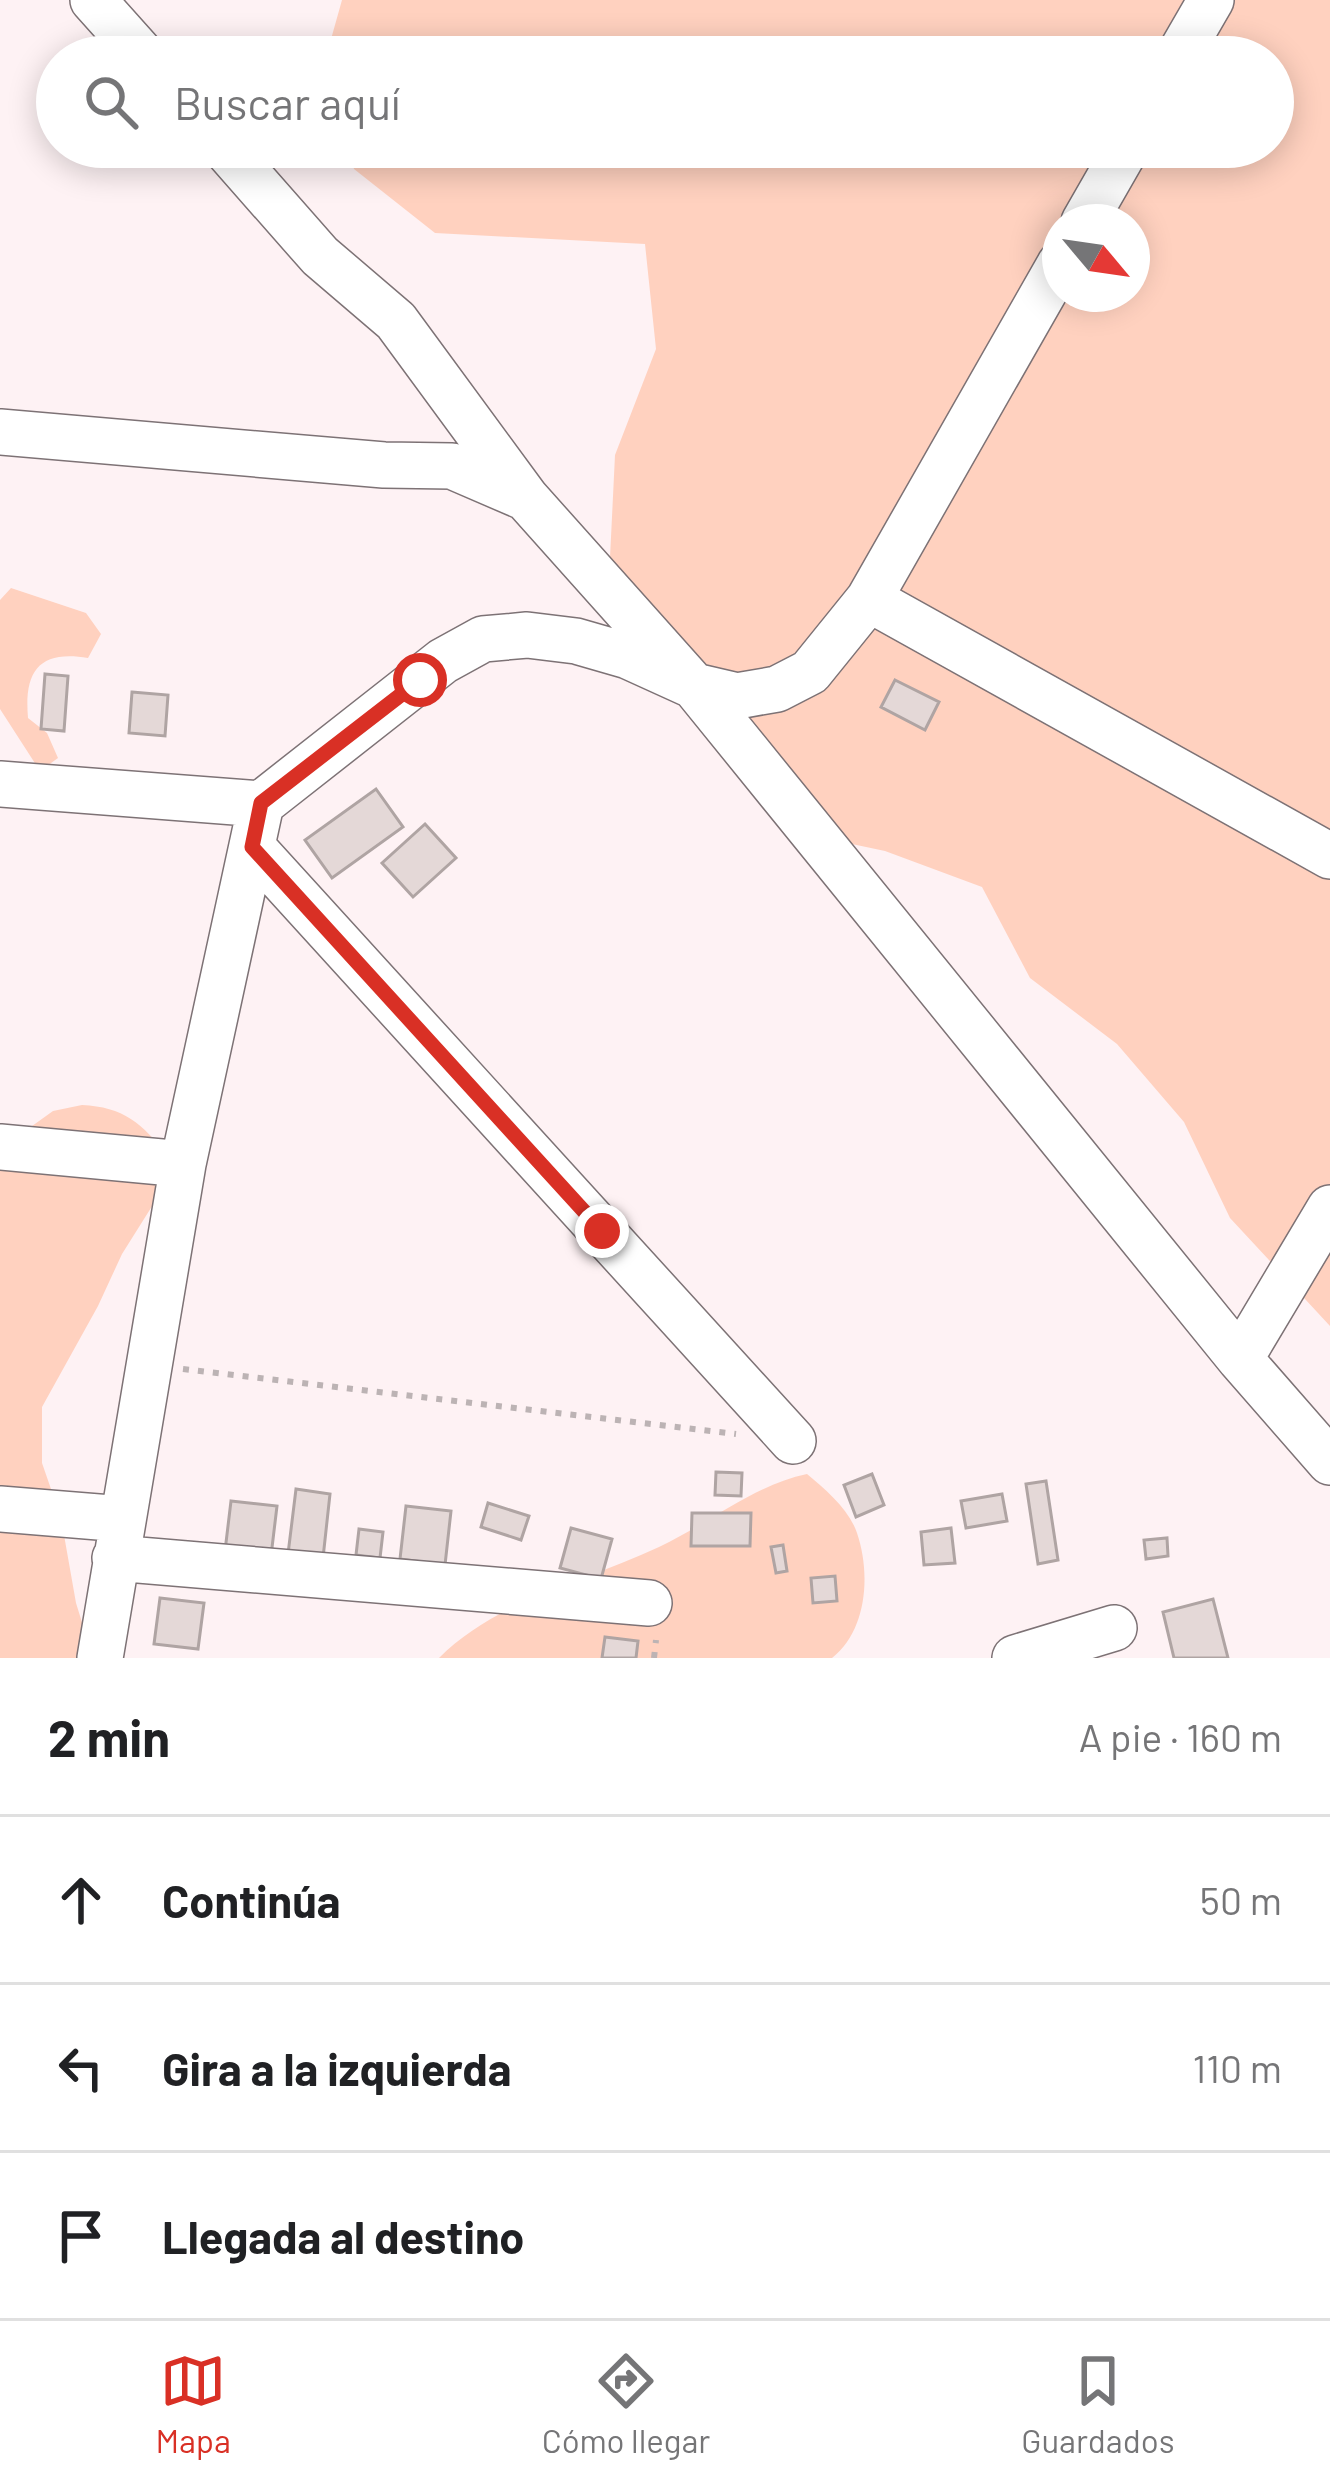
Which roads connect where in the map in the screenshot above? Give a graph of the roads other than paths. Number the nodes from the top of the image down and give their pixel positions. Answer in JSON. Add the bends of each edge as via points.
{"nodes":[{"id":1,"x":93,"y":0,"type":"edge"},
{"id":2,"x":1211,"y":0,"type":"edge"},
{"id":3,"x":125,"y":36,"type":"edge"},
{"id":4,"x":1190,"y":36,"type":"edge"},
{"id":5,"x":242,"y":168,"type":"edge"},
{"id":6,"x":1115,"y":168,"type":"edge"},
{"id":7,"x":1094,"y":204,"type":"edge"},
{"id":8,"x":1042,"y":295,"type":"edge"},
{"id":9,"x":0,"y":432,"type":"edge"},
{"id":10,"x":526,"y":498,"type":"junction"},
{"id":11,"x":869,"y":598,"type":"junction"},
{"id":12,"x":694,"y":686,"type":"junction"},
{"id":13,"x":0,"y":784,"type":"edge"},
{"id":14,"x":256,"y":825,"type":"junction"},
{"id":15,"x":1330,"y":856,"type":"edge"},
{"id":16,"x":0,"y":1147,"type":"edge"},
{"id":17,"x":183,"y":1164,"type":"junction"},
{"id":18,"x":1330,"y":1208,"type":"edge"},
{"id":19,"x":1240,"y":1359,"type":"junction"},
{"id":20,"x":793,"y":1441,"type":"road end"},
{"id":21,"x":1330,"y":1462,"type":"edge"},
{"id":22,"x":0,"y":1509,"type":"edge"},
{"id":23,"x":119,"y":1538,"type":"junction"},
{"id":24,"x":649,"y":1603,"type":"dead end"},
{"id":25,"x":1114,"y":1628,"type":"dead end"},
{"id":26,"x":100,"y":1658,"type":"edge"},
{"id":27,"x":1015,"y":1658,"type":"edge"}],
"edges":[{"from":1,"to":3,"type":"street"},
{"from":2,"to":4,"type":"street"},
{"from":5,"to":10,"type":"street","via":[[320,256],[396,321]]},
{"from":6,"to":7,"type":"street"},
{"from":8,"to":11,"type":"street"},
{"from":9,"to":10,"type":"street","via":[[452,466]]},
{"from":10,"to":12,"type":"street"},
{"from":11,"to":12,"type":"street","via":[[794,681],[736,696]]},
{"from":11,"to":15,"type":"street"},
{"from":12,"to":14,"type":"street","via":[[576,641],[483,639],[443,661]]},
{"from":12,"to":19,"type":"street"},
{"from":13,"to":14,"type":"street"},
{"from":14,"to":17,"type":"street"},
{"from":14,"to":20,"type":"street"},
{"from":16,"to":17,"type":"street"},
{"from":17,"to":23,"type":"street"},
{"from":18,"to":19,"type":"street"},
{"from":19,"to":21,"type":"street"},
{"from":22,"to":23,"type":"street"},
{"from":23,"to":24,"type":"street"},
{"from":23,"to":26,"type":"street"},
{"from":25,"to":27,"type":"street"}]}
